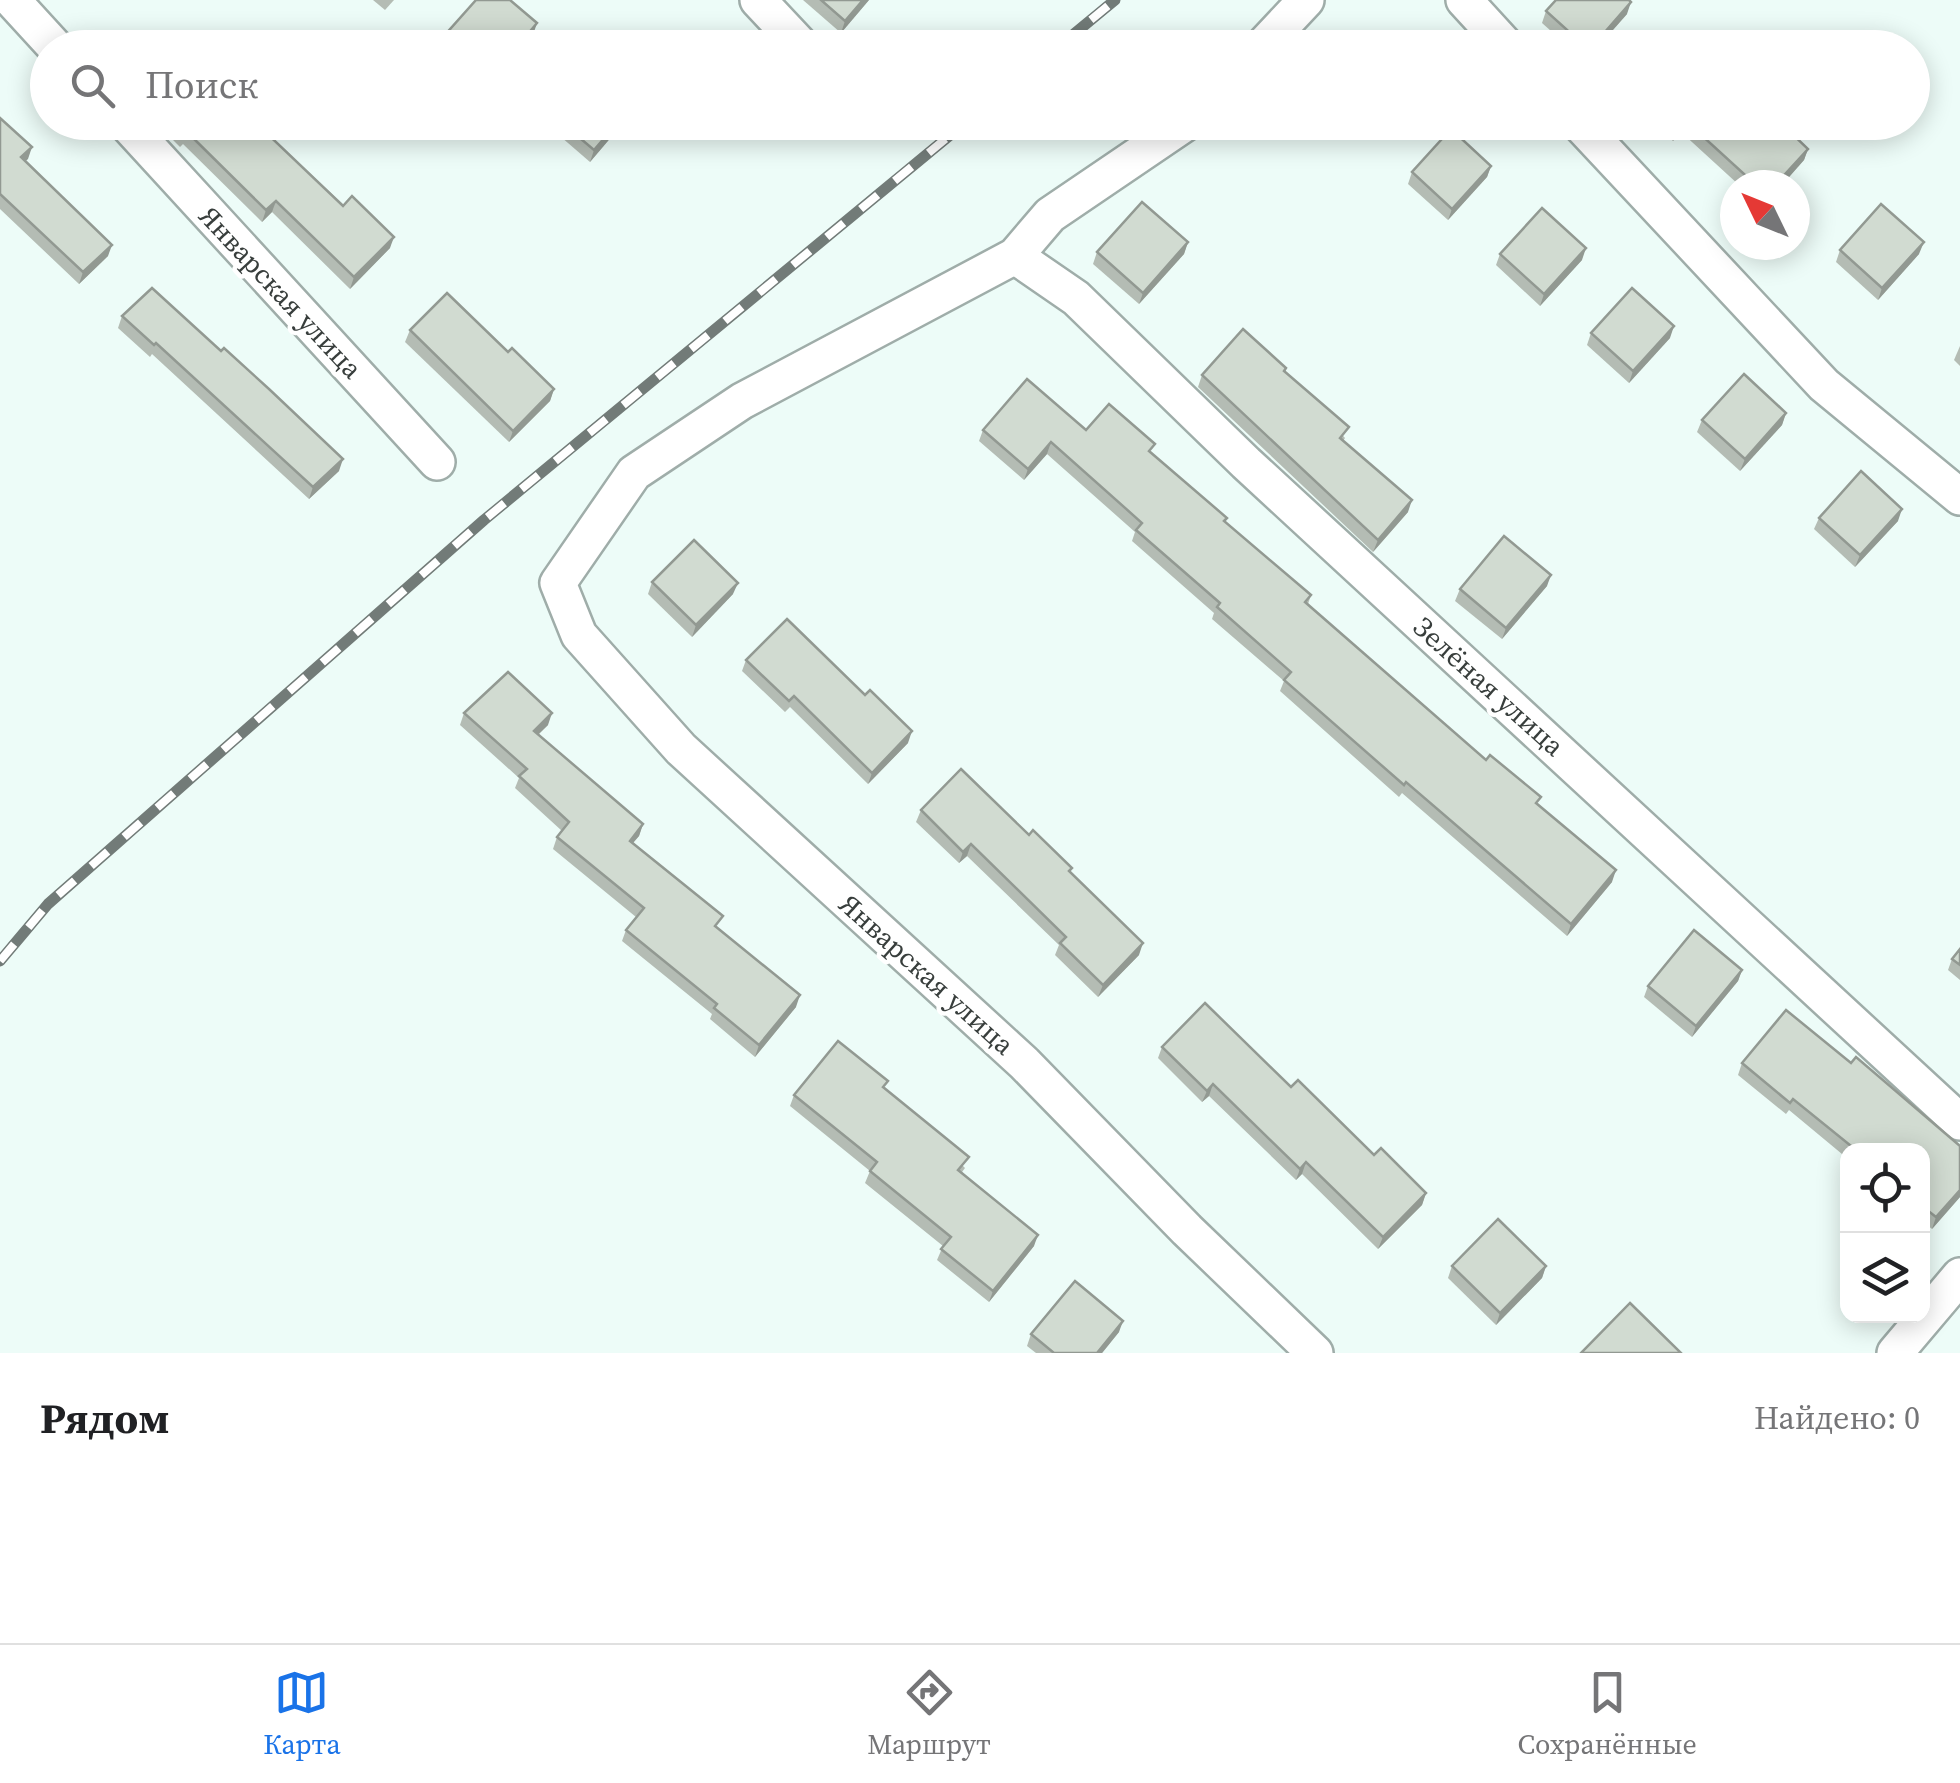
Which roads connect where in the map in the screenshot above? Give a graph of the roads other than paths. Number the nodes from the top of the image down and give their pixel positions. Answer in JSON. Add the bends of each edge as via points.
{"nodes":[{"id":1,"x":12,"y":0,"type":"edge"},
{"id":2,"x":758,"y":0,"type":"edge"},
{"id":3,"x":1306,"y":0,"type":"edge"},
{"id":4,"x":1464,"y":0,"type":"edge"},
{"id":5,"x":40,"y":30,"type":"edge"},
{"id":6,"x":786,"y":30,"type":"edge"},
{"id":7,"x":1278,"y":30,"type":"edge"},
{"id":8,"x":1492,"y":30,"type":"edge"},
{"id":9,"x":142,"y":140,"type":"edge"},
{"id":10,"x":1160,"y":140,"type":"edge"},
{"id":11,"x":1595,"y":140,"type":"edge"},
{"id":12,"x":1015,"y":256,"type":"junction"},
{"id":13,"x":437,"y":462,"type":"dead end"},
{"id":14,"x":1960,"y":497,"type":"edge"},
{"id":15,"x":1960,"y":1122,"type":"edge"},
{"id":16,"x":1960,"y":1276,"type":"edge"},
{"id":17,"x":1315,"y":1353,"type":"edge"},
{"id":18,"x":1895,"y":1353,"type":"edge"}],
"edges":[{"from":1,"to":5,"type":"street"},
{"from":2,"to":6,"type":"street"},
{"from":3,"to":7,"type":"street"},
{"from":4,"to":8,"type":"street"},
{"from":9,"to":13,"type":"street","name":"Январская улица"},
{"from":10,"to":12,"type":"street","via":[[1050,215]]},
{"from":11,"to":14,"type":"street","via":[[1824,384]]},
{"from":12,"to":15,"type":"street","name":"Зелёная улица","via":[[1076,298]]},
{"from":12,"to":17,"type":"street","name":"Январская улица","via":[[742,401],[634,473],[558,583],[578,635],[681,749],[1024,1063]]},
{"from":16,"to":18,"type":"street"}]}
